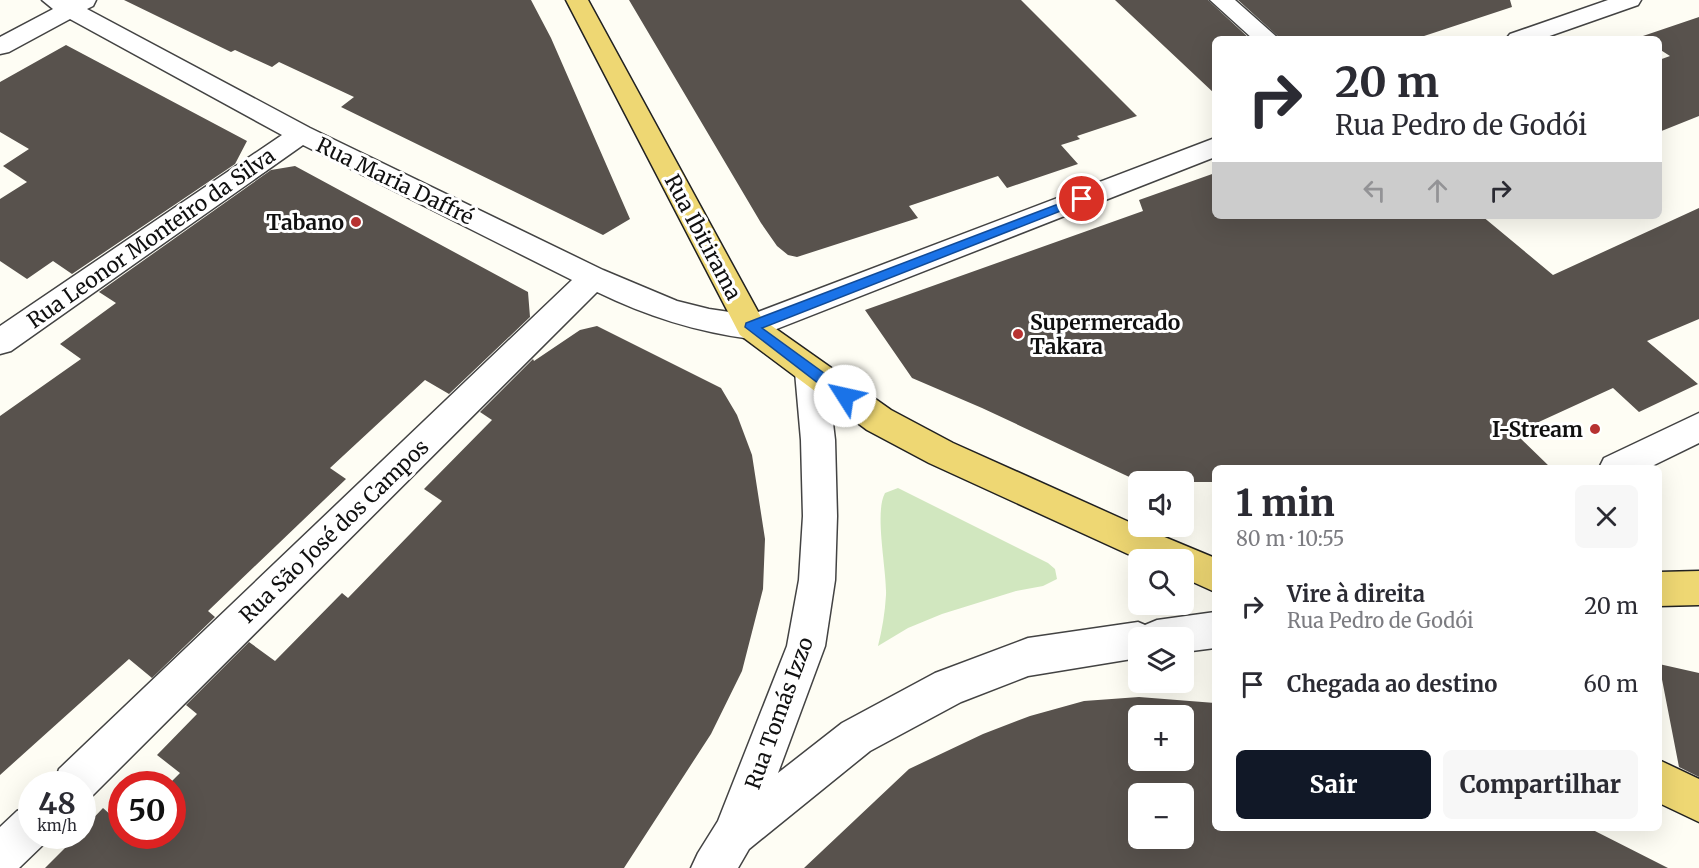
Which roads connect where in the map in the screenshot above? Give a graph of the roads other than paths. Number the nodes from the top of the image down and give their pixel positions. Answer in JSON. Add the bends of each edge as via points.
{"nodes":[{"id":1,"x":577,"y":0,"type":"edge"},
{"id":2,"x":1221,"y":0,"type":"edge"},
{"id":3,"x":1630,"y":0,"type":"edge"},
{"id":4,"x":70,"y":3,"type":"edge"},
{"id":5,"x":1263,"y":36,"type":"edge"},
{"id":6,"x":1527,"y":36,"type":"edge"},
{"id":7,"x":0,"y":47,"type":"edge"},
{"id":8,"x":302,"y":134,"type":"junction"},
{"id":9,"x":1212,"y":148,"type":"edge"},
{"id":10,"x":593,"y":278,"type":"junction"},
{"id":11,"x":751,"y":327,"type":"junction"},
{"id":12,"x":0,"y":342,"type":"edge"},
{"id":13,"x":811,"y":372,"type":"junction"},
{"id":14,"x":1699,"y":427,"type":"edge"},
{"id":15,"x":1622,"y":465,"type":"edge"},
{"id":16,"x":1156,"y":549,"type":"edge"},
{"id":17,"x":1194,"y":566,"type":"edge"},
{"id":18,"x":1212,"y":574,"type":"edge"},
{"id":19,"x":1699,"y":588,"type":"edge"},
{"id":20,"x":1662,"y":589,"type":"edge"},
{"id":21,"x":1212,"y":630,"type":"edge"},
{"id":22,"x":1194,"y":633,"type":"edge"},
{"id":23,"x":1128,"y":642,"type":"edge"},
{"id":24,"x":87,"y":771,"type":"edge"},
{"id":25,"x":1662,"y":782,"type":"edge"},
{"id":26,"x":1699,"y":801,"type":"edge"},
{"id":27,"x":18,"y":839,"type":"edge"},
{"id":28,"x":723,"y":852,"type":"edge"},
{"id":29,"x":0,"y":856,"type":"edge"}],
"edges":[{"from":1,"to":11,"type":"main road","name":"Rua Ibitirama"},
{"from":2,"to":5,"type":"street"},
{"from":3,"to":6,"type":"street"},
{"from":4,"to":7,"type":"street"},
{"from":4,"to":8,"type":"street","name":"Rua Maria Daffré"},
{"from":8,"to":10,"type":"street","name":"Rua Maria Daffré"},
{"from":8,"to":12,"type":"street","name":"Rua Leonor Monteiro da Silva"},
{"from":9,"to":11,"type":"street"},
{"from":10,"to":11,"type":"street","name":"Rua Maria Daffré","via":[[692,318]]},
{"from":10,"to":24,"type":"street","name":"Rua São José dos Campos"},
{"from":11,"to":13,"type":"main road","name":"Rua Ibitirama"},
{"from":13,"to":16,"type":"main road","name":"Rua Ibitirama","via":[[879,420],[941,453]]},
{"from":13,"to":28,"type":"street","name":"Rua Tomás Izzo","via":[[819,473],[817,580],[806,646]]},
{"from":14,"to":15,"type":"street"},
{"from":17,"to":18,"type":"main road","name":"Rua Ibitirama"},
{"from":19,"to":20,"type":"main road"},
{"from":21,"to":22,"type":"street"},
{"from":23,"to":28,"type":"street","name":"Rua Tomás Izzo","via":[[1028,657],[949,687],[856,737]]},
{"from":25,"to":26,"type":"main road"},
{"from":27,"to":29,"type":"street"}]}
